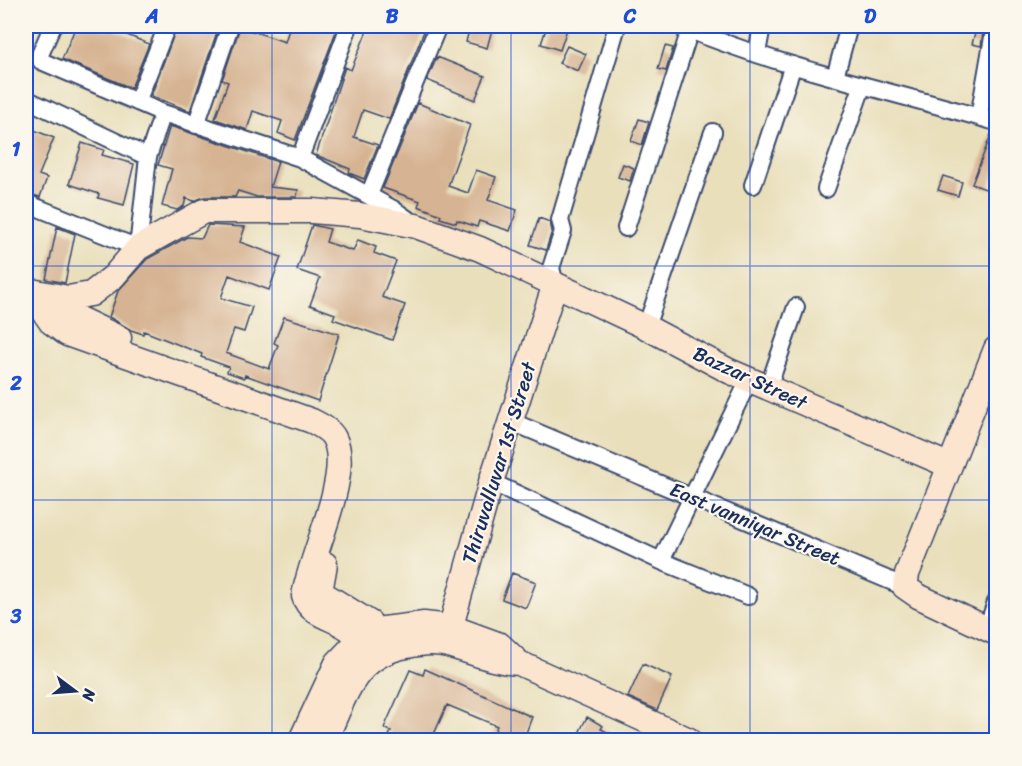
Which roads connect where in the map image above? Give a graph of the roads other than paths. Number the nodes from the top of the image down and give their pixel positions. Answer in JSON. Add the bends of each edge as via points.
{"nodes":[{"id":1,"x":167,"y":26,"type":"edge"},
{"id":2,"x":230,"y":26,"type":"edge"},
{"id":3,"x":349,"y":26,"type":"edge"},
{"id":4,"x":438,"y":26,"type":"edge"},
{"id":5,"x":617,"y":26,"type":"edge"},
{"id":6,"x":762,"y":26,"type":"edge"},
{"id":7,"x":849,"y":26,"type":"edge"},
{"id":8,"x":995,"y":26,"type":"edge"},
{"id":9,"x":52,"y":27,"type":"dead end"},
{"id":10,"x":685,"y":28,"type":"edge"},
{"id":11,"x":757,"y":53,"type":"junction"},
{"id":12,"x":793,"y":65,"type":"junction"},
{"id":13,"x":835,"y":77,"type":"junction"},
{"id":14,"x":862,"y":87,"type":"junction"},
{"id":15,"x":26,"y":99,"type":"edge"},
{"id":16,"x":137,"y":102,"type":"junction"},
{"id":17,"x":163,"y":113,"type":"junction"},
{"id":18,"x":979,"y":117,"type":"junction"},
{"id":19,"x":996,"y":122,"type":"edge"},
{"id":20,"x":196,"y":125,"type":"junction"},
{"id":21,"x":713,"y":132,"type":"dead end"},
{"id":22,"x":147,"y":157,"type":"junction"},
{"id":23,"x":300,"y":158,"type":"junction"},
{"id":24,"x":753,"y":185,"type":"dead end"},
{"id":25,"x":826,"y":189,"type":"dead end"},
{"id":26,"x":369,"y":195,"type":"junction"},
{"id":27,"x":26,"y":203,"type":"edge"},
{"id":28,"x":416,"y":226,"type":"junction"},
{"id":29,"x":626,"y":228,"type":"dead end"},
{"id":30,"x":138,"y":248,"type":"junction"},
{"id":31,"x":555,"y":284,"type":"junction"},
{"id":32,"x":27,"y":290,"type":"edge"},
{"id":33,"x":55,"y":296,"type":"junction"},
{"id":34,"x":796,"y":307,"type":"dead end"},
{"id":35,"x":646,"y":327,"type":"junction"},
{"id":36,"x":996,"y":349,"type":"edge"},
{"id":37,"x":759,"y":384,"type":"junction"},
{"id":38,"x":510,"y":421,"type":"junction"},
{"id":39,"x":948,"y":465,"type":"junction"},
{"id":40,"x":491,"y":482,"type":"junction"},
{"id":41,"x":693,"y":498,"type":"junction"},
{"id":42,"x":661,"y":561,"type":"junction"},
{"id":43,"x":905,"y":587,"type":"junction"},
{"id":44,"x":747,"y":596,"type":"dead end"},
{"id":45,"x":996,"y":602,"type":"edge"},
{"id":46,"x":992,"y":631,"type":"edge"},
{"id":47,"x":448,"y":635,"type":"junction"},
{"id":48,"x":373,"y":645,"type":"junction"},
{"id":49,"x":326,"y":740,"type":"edge"},
{"id":50,"x":300,"y":741,"type":"edge"},
{"id":51,"x":689,"y":741,"type":"edge"}],
"edges":[{"from":1,"to":16,"type":"street"},
{"from":2,"to":20,"type":"street"},
{"from":3,"to":23,"type":"street"},
{"from":4,"to":26,"type":"street"},
{"from":5,"to":31,"type":"street","via":[[560,220],[563,231],[551,268]]},
{"from":6,"to":11,"type":"street"},
{"from":7,"to":13,"type":"street"},
{"from":8,"to":18,"type":"street"},
{"from":9,"to":16,"type":"street","via":[[39,57],[41,61]]},
{"from":10,"to":11,"type":"street"},
{"from":10,"to":29,"type":"street"},
{"from":11,"to":12,"type":"street"},
{"from":12,"to":13,"type":"street"},
{"from":12,"to":24,"type":"street"},
{"from":13,"to":14,"type":"street"},
{"from":14,"to":18,"type":"street"},
{"from":14,"to":25,"type":"street"},
{"from":15,"to":22,"type":"street"},
{"from":16,"to":17,"type":"street"},
{"from":17,"to":20,"type":"street"},
{"from":17,"to":22,"type":"street"},
{"from":18,"to":19,"type":"street"},
{"from":20,"to":23,"type":"street"},
{"from":21,"to":35,"type":"street"},
{"from":22,"to":30,"type":"street"},
{"from":23,"to":26,"type":"street"},
{"from":26,"to":28,"type":"street"},
{"from":27,"to":30,"type":"street"},
{"from":28,"to":30,"type":"street","name":"Bazzar Street","via":[[312,211],[204,211]]},
{"from":28,"to":31,"type":"street","name":"Bazzar Street","via":[[480,249]]},
{"from":30,"to":33,"type":"street","name":"Bazzar Street","via":[[113,277],[91,294]]},
{"from":31,"to":35,"type":"street","name":"Bazzar Street"},
{"from":31,"to":38,"type":"street","name":"Thiruvalluvar 1st Street"},
{"from":32,"to":33,"type":"street","name":"Bazzar Street"},
{"from":32,"to":48,"type":"street","via":[[51,322],[67,334],[312,421],[330,432],[339,451],[337,472],[330,511],[304,596],[314,611],[340,622]]},
{"from":33,"to":48,"type":"street","via":[[75,317],[93,328],[331,416],[344,426],[352,461],[319,587],[329,600],[352,612]]},
{"from":34,"to":37,"type":"street"},
{"from":35,"to":37,"type":"street","name":"Bazzar Street"},
{"from":36,"to":39,"type":"street"},
{"from":37,"to":39,"type":"street","name":"Bazzar Street"},
{"from":37,"to":41,"type":"street"},
{"from":38,"to":40,"type":"street","name":"Thiruvalluvar 1st Street"},
{"from":38,"to":41,"type":"street","name":"East vanniyar Street"},
{"from":39,"to":43,"type":"street"},
{"from":40,"to":42,"type":"street"},
{"from":40,"to":47,"type":"street","name":"Thiruvalluvar 1st Street"},
{"from":41,"to":42,"type":"street"},
{"from":41,"to":43,"type":"street","name":"East vanniyar Street"},
{"from":42,"to":44,"type":"street"},
{"from":43,"to":46,"type":"street","name":"East vanniyar Street"},
{"from":45,"to":46,"type":"street"},
{"from":47,"to":48,"type":"street","via":[[424,624]]},
{"from":47,"to":51,"type":"street","via":[[500,645],[519,663]]},
{"from":48,"to":49,"type":"street"},
{"from":48,"to":50,"type":"street","via":[[336,663]]}]}
